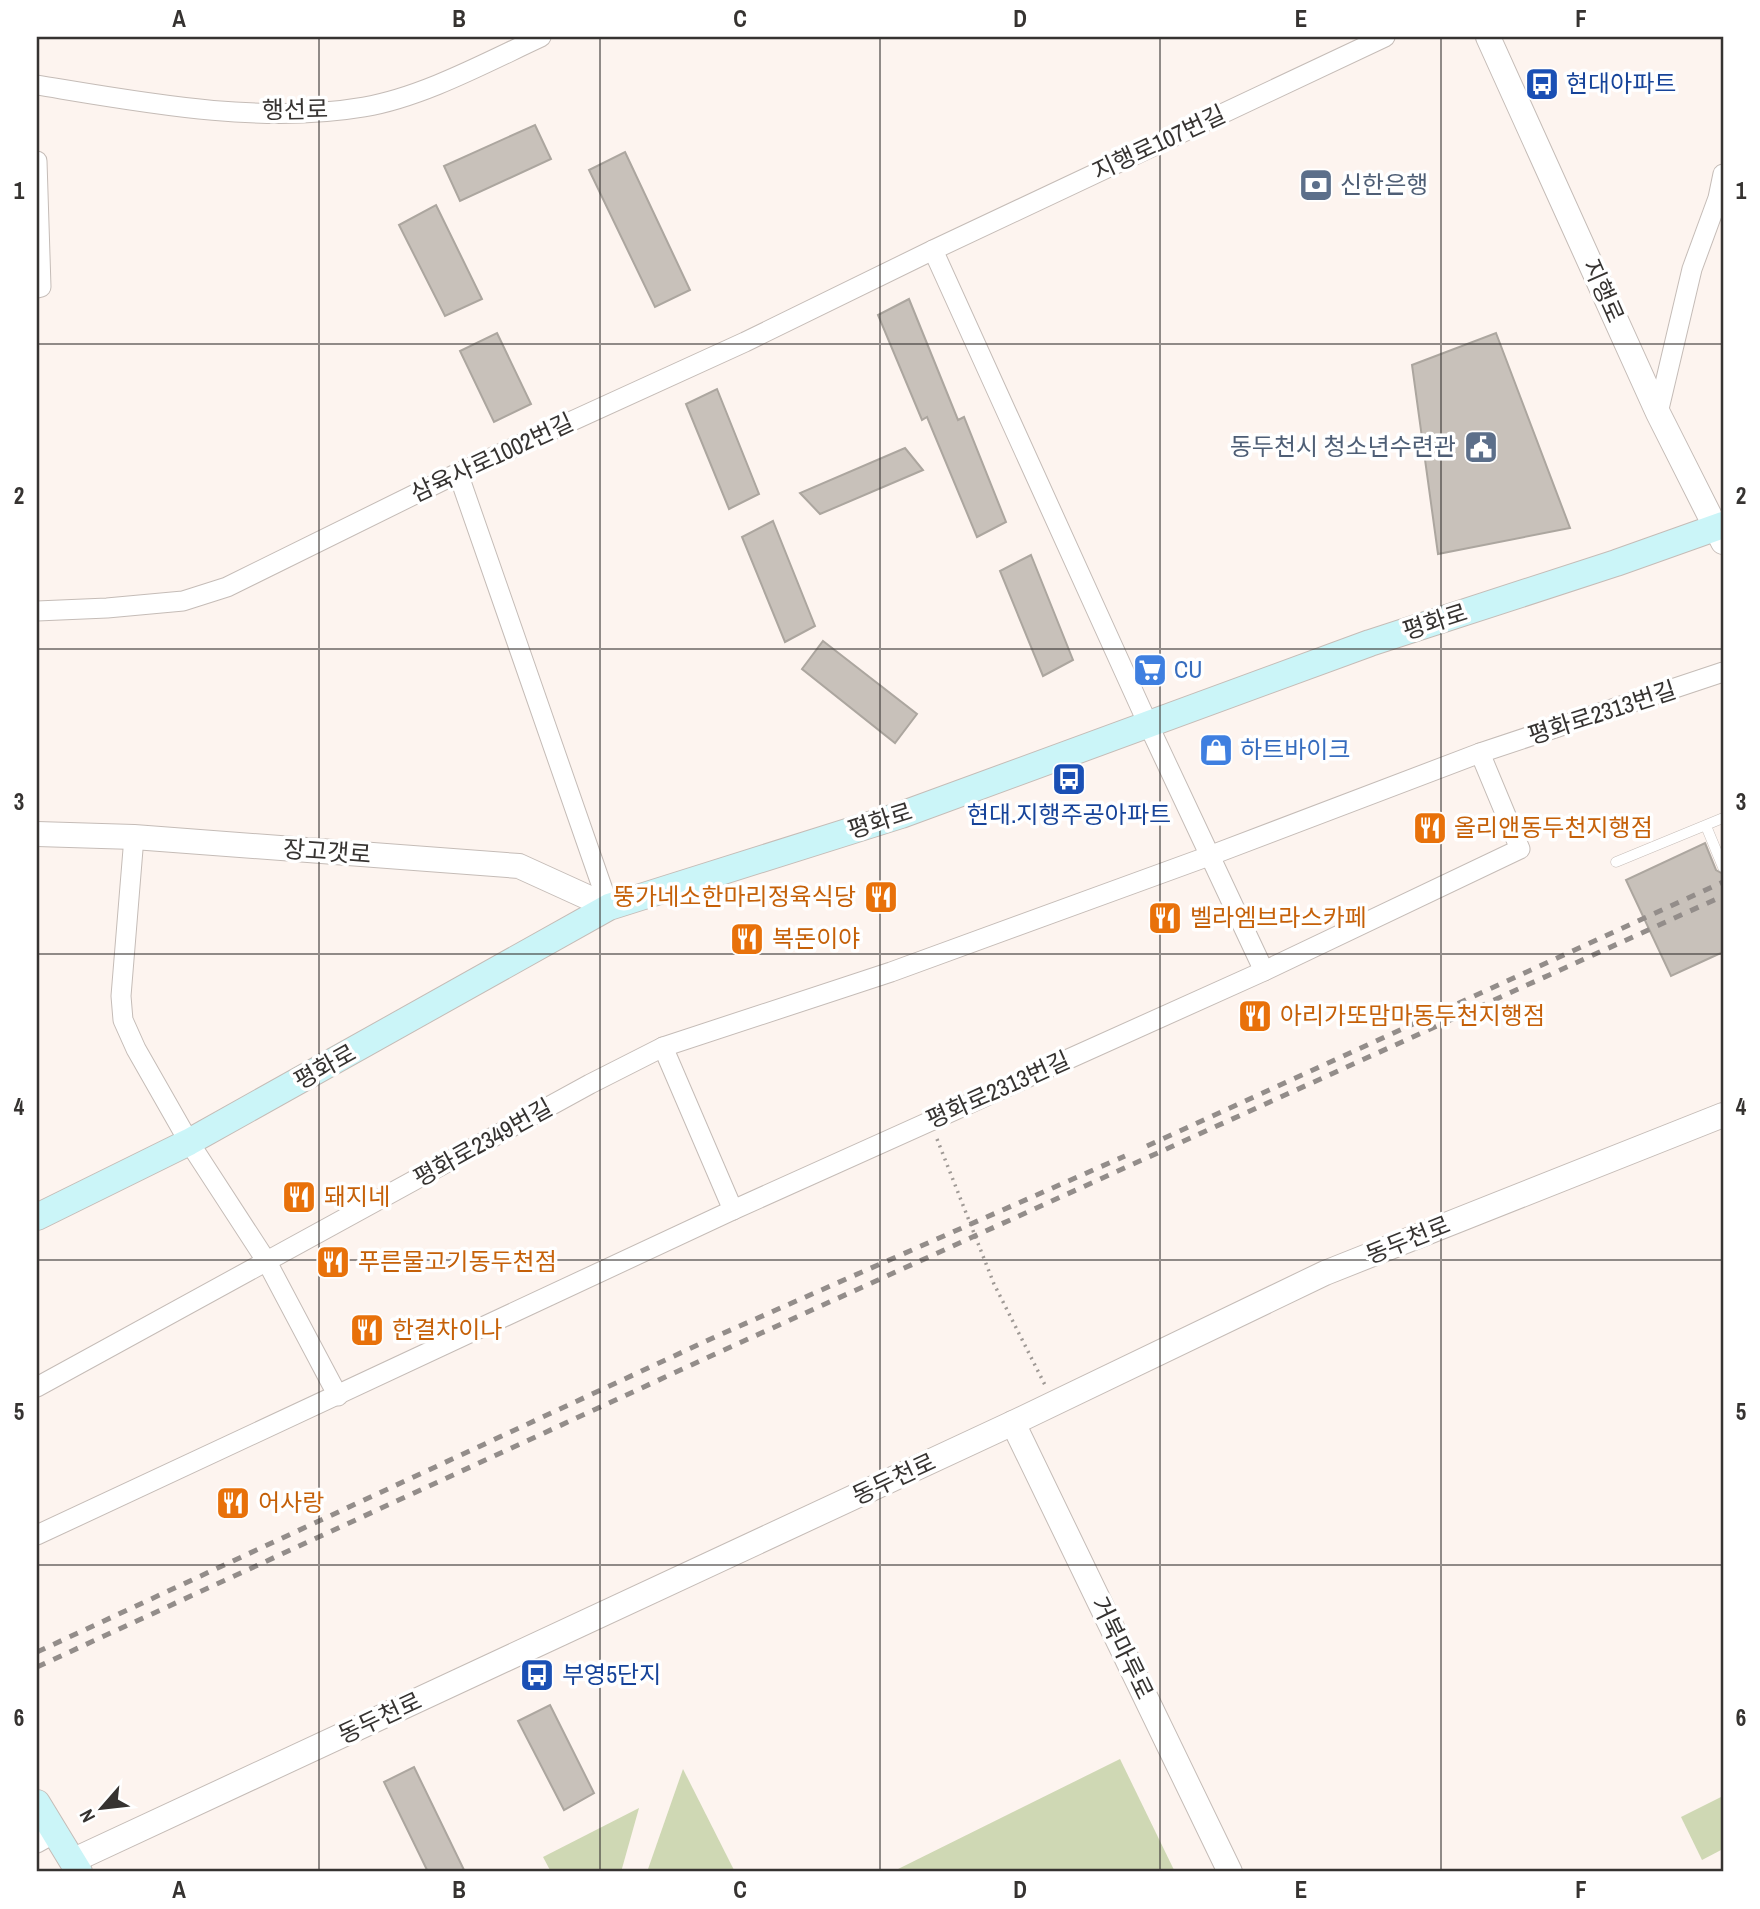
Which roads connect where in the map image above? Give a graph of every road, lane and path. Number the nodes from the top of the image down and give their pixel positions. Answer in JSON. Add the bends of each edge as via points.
{"nodes":[{"id":1,"x":541,"y":37,"type":"edge"},
{"id":2,"x":1385,"y":37,"type":"edge"},
{"id":3,"x":1488,"y":37,"type":"edge"},
{"id":4,"x":37,"y":85,"type":"edge"},
{"id":5,"x":37,"y":161,"type":"edge"},
{"id":6,"x":1723,"y":174,"type":"edge"},
{"id":7,"x":933,"y":250,"type":"junction"},
{"id":8,"x":39,"y":287,"type":"edge"},
{"id":9,"x":1658,"y":413,"type":"junction"},
{"id":10,"x":458,"y":473,"type":"junction"},
{"id":11,"x":1721,"y":531,"type":"edge"},
{"id":12,"x":37,"y":611,"type":"edge"},
{"id":13,"x":1723,"y":672,"type":"edge"},
{"id":14,"x":1148,"y":724,"type":"junction"},
{"id":15,"x":1480,"y":754,"type":"junction"},
{"id":16,"x":1723,"y":818,"type":"edge"},
{"id":17,"x":1706,"y":826,"type":"junction"},
{"id":18,"x":37,"y":834,"type":"edge"},
{"id":19,"x":134,"y":837,"type":"junction"},
{"id":20,"x":1209,"y":856,"type":"junction"},
{"id":21,"x":1616,"y":862,"type":"dead end"},
{"id":22,"x":1723,"y":867,"type":"edge"},
{"id":23,"x":609,"y":907,"type":"junction"},
{"id":24,"x":1264,"y":971,"type":"junction"},
{"id":25,"x":663,"y":1047,"type":"junction"},
{"id":26,"x":1723,"y":1115,"type":"edge"},
{"id":27,"x":930,"y":1121,"type":"junction"},
{"id":28,"x":189,"y":1142,"type":"junction"},
{"id":29,"x":733,"y":1210,"type":"junction"},
{"id":30,"x":37,"y":1217,"type":"edge"},
{"id":31,"x":267,"y":1262,"type":"junction"},
{"id":32,"x":37,"y":1387,"type":"edge"},
{"id":33,"x":338,"y":1396,"type":"junction"},
{"id":34,"x":1055,"y":1403,"type":"junction"},
{"id":35,"x":1013,"y":1423,"type":"junction"},
{"id":36,"x":38,"y":1531,"type":"edge"},
{"id":37,"x":37,"y":1803,"type":"edge"},
{"id":38,"x":46,"y":1838,"type":"edge"},
{"id":39,"x":75,"y":1867,"type":"edge"},
{"id":40,"x":1230,"y":1872,"type":"edge"}],
"edges":[{"from":1,"to":4,"type":"street","name":"행선로","via":[[432,87],[365,107],[287,114],[164,107]]},
{"from":2,"to":7,"type":"street","name":"지행로107번길"},
{"from":3,"to":9,"type":"street","name":"지행로"},
{"from":5,"to":8,"type":"street"},
{"from":6,"to":9,"type":"street","via":[[1692,269]]},
{"from":7,"to":10,"type":"street","name":"삼육사로1002번길"},
{"from":7,"to":14,"type":"street"},
{"from":9,"to":11,"type":"street","name":"지행로"},
{"from":10,"to":12,"type":"street","name":"삼육사로1002번길","via":[[227,587],[183,601]]},
{"from":10,"to":23,"type":"street"},
{"from":11,"to":14,"type":"main road","name":"평화로","via":[[1370,643]]},
{"from":13,"to":15,"type":"street","name":"평화로2313번길"},
{"from":14,"to":20,"type":"street"},
{"from":14,"to":23,"type":"main road","name":"평화로","via":[[901,815]]},
{"from":15,"to":20,"type":"street","name":"평화로2313번길"},
{"from":15,"to":24,"type":"street","name":"평화로2313번길","via":[[1520,849]]},
{"from":16,"to":17,"type":"lane"},
{"from":17,"to":21,"type":"lane"},
{"from":17,"to":22,"type":"lane"},
{"from":18,"to":19,"type":"street","name":"장고갯로"},
{"from":19,"to":23,"type":"street","name":"장고갯로","via":[[519,866]]},
{"from":19,"to":28,"type":"street","via":[[123,1020]]},
{"from":20,"to":24,"type":"street"},
{"from":20,"to":25,"type":"street","name":"평화로2313번길","via":[[891,972]]},
{"from":23,"to":28,"type":"main road","name":"평화로"},
{"from":24,"to":27,"type":"street","name":"평화로2313번길"},
{"from":25,"to":29,"type":"street"},
{"from":25,"to":31,"type":"street","name":"평화로2349번길"},
{"from":26,"to":34,"type":"street","name":"동두천로","via":[[1325,1273]]},
{"from":27,"to":29,"type":"street","name":"평화로2313번길"},
{"from":27,"to":34,"type":"path","via":[[994,1284]]},
{"from":28,"to":30,"type":"main road","name":"평화로"},
{"from":28,"to":31,"type":"street"},
{"from":29,"to":33,"type":"street"},
{"from":31,"to":32,"type":"street","name":"평화로2349번길"},
{"from":31,"to":33,"type":"street"},
{"from":33,"to":36,"type":"street"},
{"from":34,"to":35,"type":"street","name":"동두천로"},
{"from":35,"to":39,"type":"street","name":"동두천로"},
{"from":35,"to":40,"type":"street","name":"거북마루로"},
{"from":37,"to":38,"type":"main road"},
{"from":38,"to":39,"type":"main road"}]}
